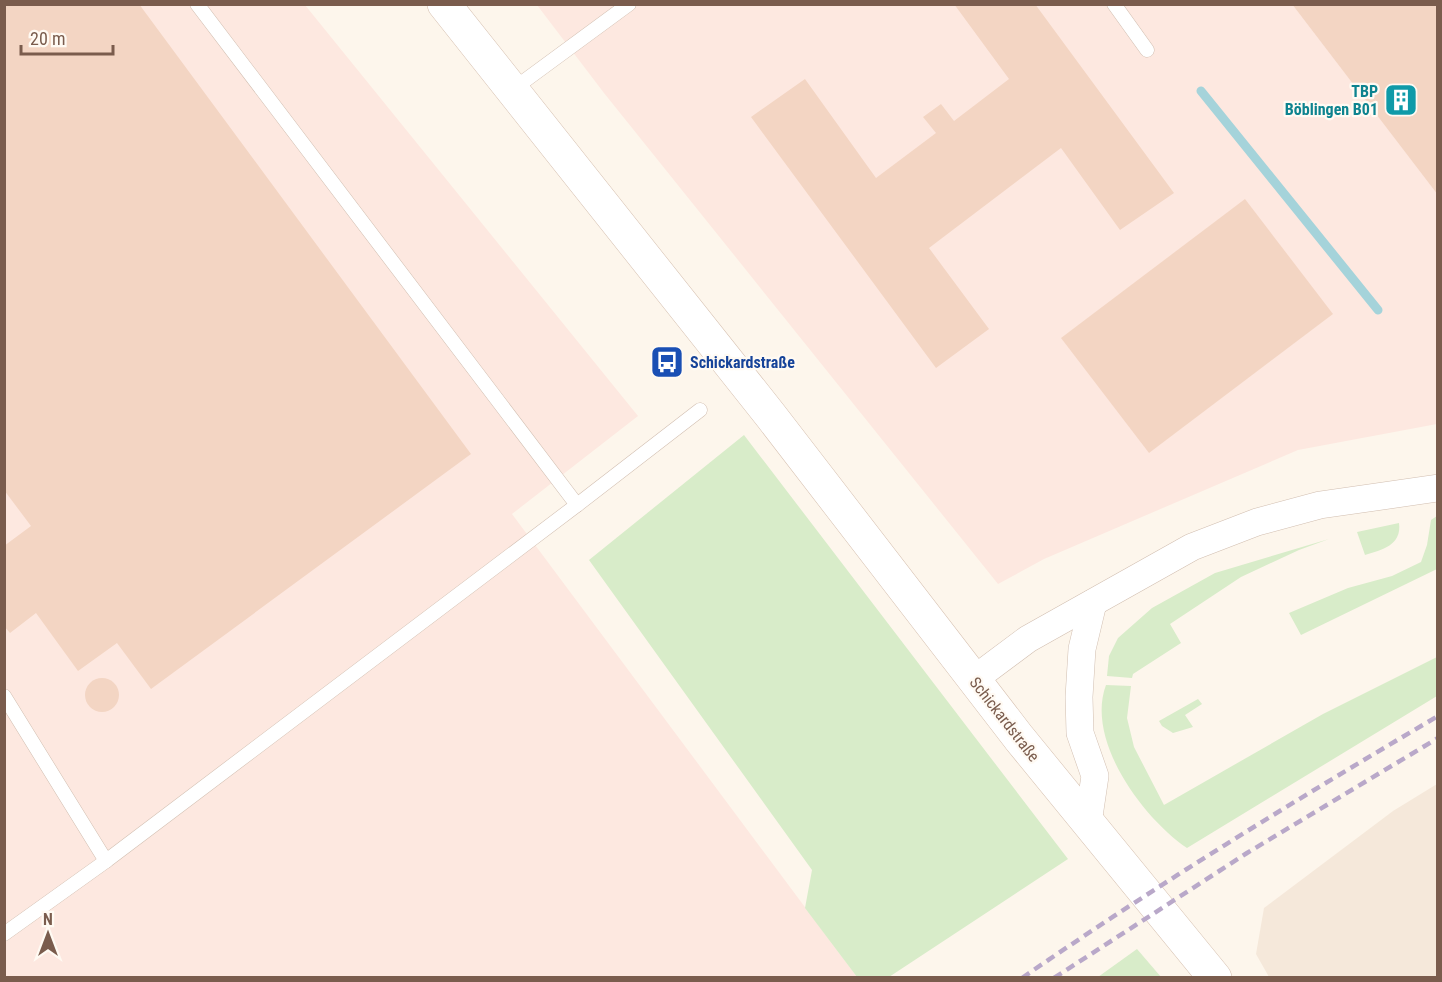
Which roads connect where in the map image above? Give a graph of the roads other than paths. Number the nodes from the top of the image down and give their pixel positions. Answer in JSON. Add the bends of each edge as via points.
{"nodes":[{"id":1,"x":197,"y":4,"type":"edge"},
{"id":2,"x":444,"y":4,"type":"edge"},
{"id":3,"x":629,"y":4,"type":"edge"},
{"id":4,"x":1114,"y":4,"type":"edge"},
{"id":5,"x":1147,"y":50,"type":"dead end"},
{"id":6,"x":511,"y":91,"type":"junction"},
{"id":7,"x":700,"y":410,"type":"dead end"},
{"id":8,"x":1437,"y":488,"type":"edge"},
{"id":9,"x":577,"y":506,"type":"junction"},
{"id":10,"x":1093,"y":603,"type":"junction"},
{"id":11,"x":973,"y":680,"type":"junction"},
{"id":12,"x":4,"y":696,"type":"edge"},
{"id":13,"x":1088,"y":823,"type":"junction"},
{"id":14,"x":106,"y":861,"type":"junction"},
{"id":15,"x":4,"y":934,"type":"edge"},
{"id":16,"x":1215,"y":978,"type":"edge"}],
"edges":[{"from":1,"to":9,"type":"lane"},
{"from":2,"to":6,"type":"street","name":"Schickardstraße"},
{"from":3,"to":6,"type":"lane"},
{"from":4,"to":5,"type":"lane"},
{"from":6,"to":11,"type":"street","name":"Schickardstraße","via":[[771,416]]},
{"from":7,"to":9,"type":"lane"},
{"from":8,"to":10,"type":"street","via":[[1320,506],[1257,522],[1192,547]]},
{"from":9,"to":14,"type":"lane"},
{"from":10,"to":11,"type":"street","via":[[1028,639]]},
{"from":10,"to":13,"type":"street","via":[[1082,650],[1079,697],[1080,733],[1095,776]]},
{"from":11,"to":13,"type":"street","name":"Schickardstraße"},
{"from":12,"to":14,"type":"lane"},
{"from":13,"to":16,"type":"street","name":"Schickardstraße"},
{"from":14,"to":15,"type":"lane"}]}
